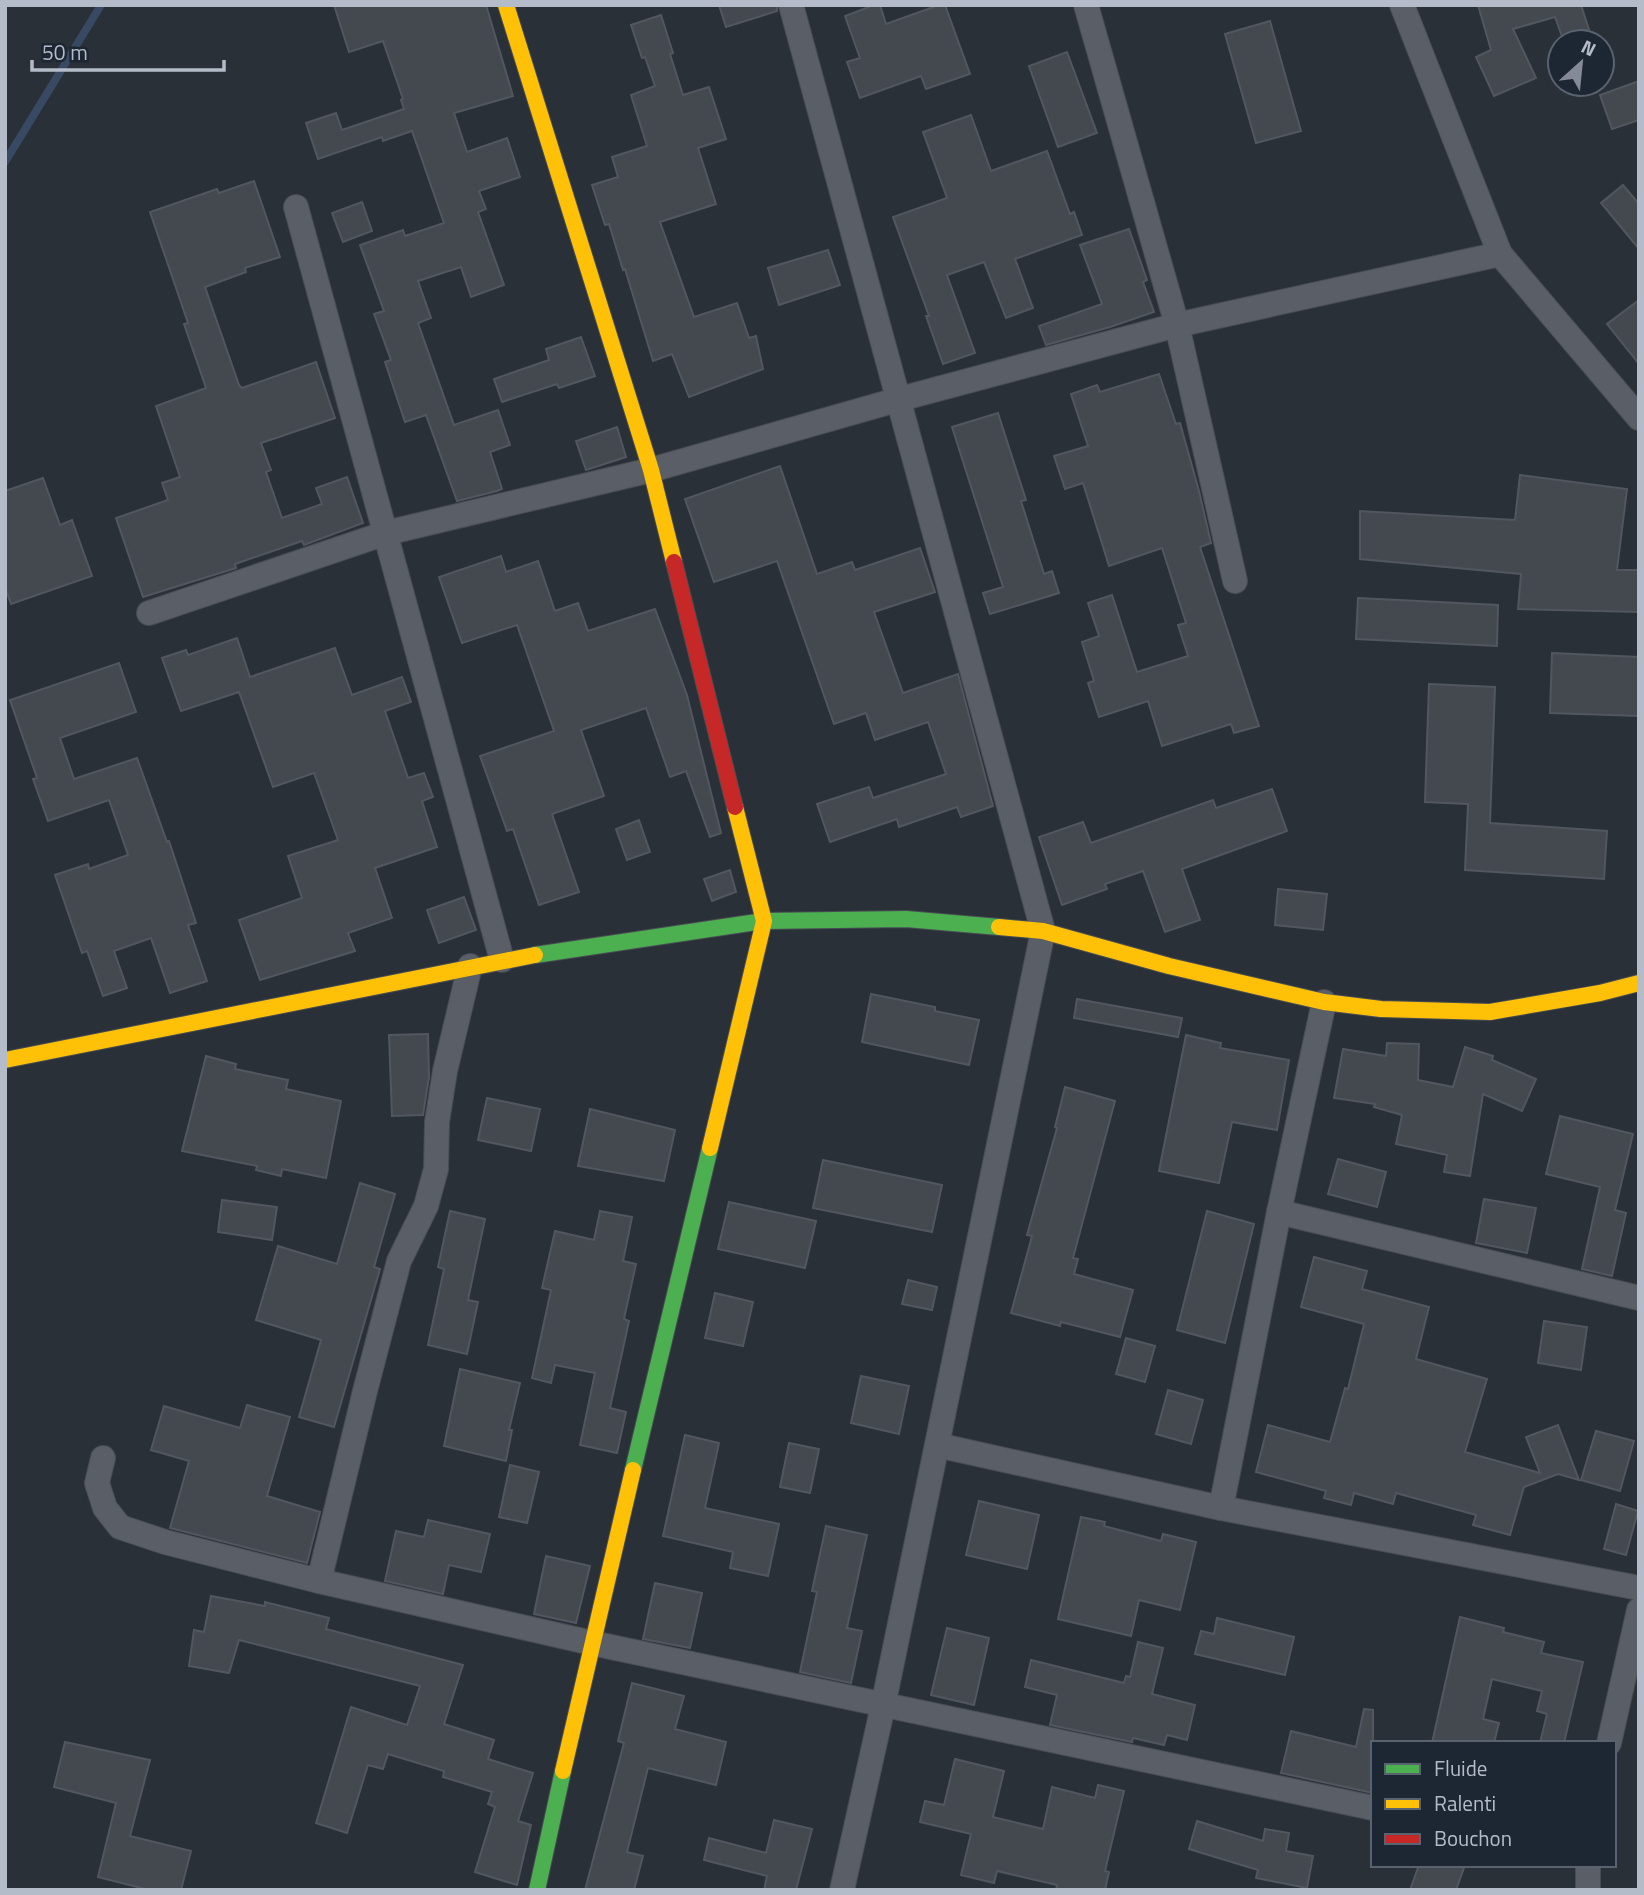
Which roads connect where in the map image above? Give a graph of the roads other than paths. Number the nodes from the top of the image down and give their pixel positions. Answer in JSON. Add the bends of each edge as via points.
{"nodes":[{"id":1,"x":506,"y":5,"type":"edge"},
{"id":2,"x":791,"y":5,"type":"edge"},
{"id":3,"x":1086,"y":5,"type":"edge"},
{"id":4,"x":1402,"y":5,"type":"edge"},
{"id":5,"x":296,"y":207,"type":"dead end"},
{"id":6,"x":1500,"y":254,"type":"junction"},
{"id":7,"x":1177,"y":325,"type":"junction"},
{"id":8,"x":900,"y":399,"type":"junction"},
{"id":9,"x":1639,"y":418,"type":"edge"},
{"id":10,"x":651,"y":470,"type":"junction"},
{"id":11,"x":386,"y":533,"type":"junction"},
{"id":12,"x":1235,"y":581,"type":"dead end"},
{"id":13,"x":149,"y":613,"type":"dead end"},
{"id":14,"x":764,"y":921,"type":"junction"},
{"id":15,"x":1043,"y":931,"type":"junction"},
{"id":16,"x":502,"y":960,"type":"junction"},
{"id":17,"x":470,"y":966,"type":"junction"},
{"id":18,"x":1639,"y":984,"type":"edge"},
{"id":19,"x":1324,"y":1002,"type":"junction"},
{"id":20,"x":5,"y":1059,"type":"edge"},
{"id":21,"x":1279,"y":1212,"type":"junction"},
{"id":22,"x":1639,"y":1298,"type":"edge"},
{"id":23,"x":937,"y":1446,"type":"junction"},
{"id":24,"x":103,"y":1458,"type":"dead end"},
{"id":25,"x":1221,"y":1508,"type":"junction"},
{"id":26,"x":319,"y":1581,"type":"junction"},
{"id":27,"x":1639,"y":1588,"type":"edge"},
{"id":28,"x":1639,"y":1610,"type":"edge"},
{"id":29,"x":592,"y":1643,"type":"junction"},
{"id":30,"x":883,"y":1706,"type":"junction"},
{"id":31,"x":1609,"y":1741,"type":"edge"},
{"id":32,"x":1371,"y":1808,"type":"edge"},
{"id":33,"x":1588,"y":1867,"type":"edge"},
{"id":34,"x":537,"y":1890,"type":"edge"},
{"id":35,"x":842,"y":1890,"type":"edge"},
{"id":36,"x":1588,"y":1890,"type":"edge"}],
"edges":[{"from":1,"to":10,"type":"street"},
{"from":2,"to":8,"type":"street"},
{"from":3,"to":7,"type":"street"},
{"from":4,"to":6,"type":"street"},
{"from":5,"to":11,"type":"street"},
{"from":6,"to":7,"type":"street"},
{"from":6,"to":9,"type":"street"},
{"from":7,"to":8,"type":"street"},
{"from":7,"to":12,"type":"street"},
{"from":8,"to":10,"type":"street"},
{"from":8,"to":15,"type":"street"},
{"from":10,"to":11,"type":"street"},
{"from":10,"to":14,"type":"street"},
{"from":11,"to":13,"type":"street"},
{"from":11,"to":16,"type":"street"},
{"from":14,"to":15,"type":"street","via":[[906,919]]},
{"from":14,"to":16,"type":"street"},
{"from":14,"to":29,"type":"street"},
{"from":15,"to":19,"type":"street"},
{"from":15,"to":23,"type":"street"},
{"from":16,"to":17,"type":"street"},
{"from":17,"to":20,"type":"street"},
{"from":17,"to":26,"type":"street","via":[[445,1071],[436,1169],[426,1206],[399,1261]]},
{"from":18,"to":19,"type":"street","via":[[1490,1012],[1381,1009]]},
{"from":19,"to":21,"type":"street"},
{"from":21,"to":22,"type":"street"},
{"from":21,"to":25,"type":"street"},
{"from":23,"to":25,"type":"street"},
{"from":23,"to":30,"type":"street"},
{"from":24,"to":26,"type":"street","via":[[97,1483],[104,1508],[120,1527]]},
{"from":25,"to":27,"type":"street"},
{"from":26,"to":29,"type":"street"},
{"from":28,"to":31,"type":"street"},
{"from":29,"to":30,"type":"street"},
{"from":29,"to":34,"type":"street"},
{"from":30,"to":32,"type":"street"},
{"from":30,"to":35,"type":"street"},
{"from":33,"to":36,"type":"street"}]}
